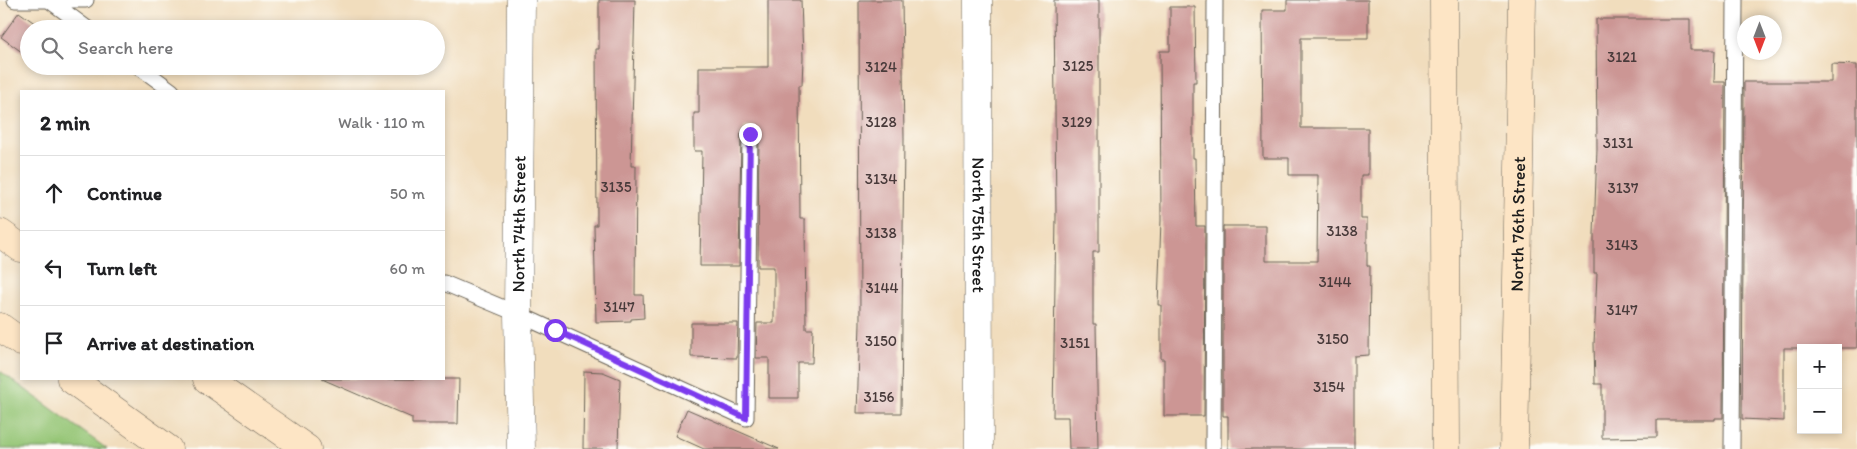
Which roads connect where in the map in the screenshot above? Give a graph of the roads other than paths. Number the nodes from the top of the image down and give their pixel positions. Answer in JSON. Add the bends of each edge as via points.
{"nodes":[{"id":1,"x":14,"y":0,"type":"edge"},
{"id":2,"x":86,"y":0,"type":"edge"},
{"id":3,"x":521,"y":0,"type":"edge"},
{"id":4,"x":978,"y":0,"type":"edge"},
{"id":5,"x":1215,"y":0,"type":"edge"},
{"id":6,"x":1444,"y":0,"type":"edge"},
{"id":7,"x":1522,"y":0,"type":"edge"},
{"id":8,"x":1735,"y":0,"type":"edge"},
{"id":9,"x":50,"y":1,"type":"edge"},
{"id":10,"x":76,"y":20,"type":"edge"},
{"id":11,"x":150,"y":75,"type":"edge"},
{"id":12,"x":171,"y":90,"type":"edge"},
{"id":13,"x":750,"y":134,"type":"dead end"},
{"id":14,"x":0,"y":233,"type":"edge"},
{"id":15,"x":20,"y":247,"type":"edge"},
{"id":16,"x":445,"y":282,"type":"edge"},
{"id":17,"x":518,"y":314,"type":"junction"},
{"id":18,"x":0,"y":327,"type":"edge"},
{"id":19,"x":20,"y":341,"type":"edge"},
{"id":20,"x":72,"y":380,"type":"edge"},
{"id":21,"x":208,"y":380,"type":"edge"},
{"id":22,"x":168,"y":449,"type":"edge"},
{"id":23,"x":307,"y":449,"type":"edge"},
{"id":24,"x":521,"y":449,"type":"edge"},
{"id":25,"x":979,"y":449,"type":"edge"},
{"id":26,"x":1213,"y":449,"type":"edge"},
{"id":27,"x":1446,"y":449,"type":"edge"},
{"id":28,"x":1514,"y":449,"type":"edge"},
{"id":29,"x":1732,"y":449,"type":"edge"}],
"edges":[{"from":1,"to":9,"type":"lane"},
{"from":2,"to":9,"type":"lane"},
{"from":3,"to":17,"type":"street","name":"North 74th Street"},
{"from":4,"to":25,"type":"street","name":"North 75th Street"},
{"from":5,"to":26,"type":"lane"},
{"from":6,"to":27,"type":"main road"},
{"from":7,"to":28,"type":"main road","name":"North 76th Street"},
{"from":8,"to":29,"type":"lane"},
{"from":9,"to":10,"type":"lane"},
{"from":11,"to":12,"type":"lane"},
{"from":13,"to":17,"type":"lane","via":[[746,418]]},
{"from":14,"to":15,"type":"main road"},
{"from":16,"to":17,"type":"lane"},
{"from":17,"to":24,"type":"street","name":"North 74th Street"},
{"from":18,"to":19,"type":"main road"},
{"from":20,"to":22,"type":"main road"},
{"from":21,"to":23,"type":"main road"}]}
